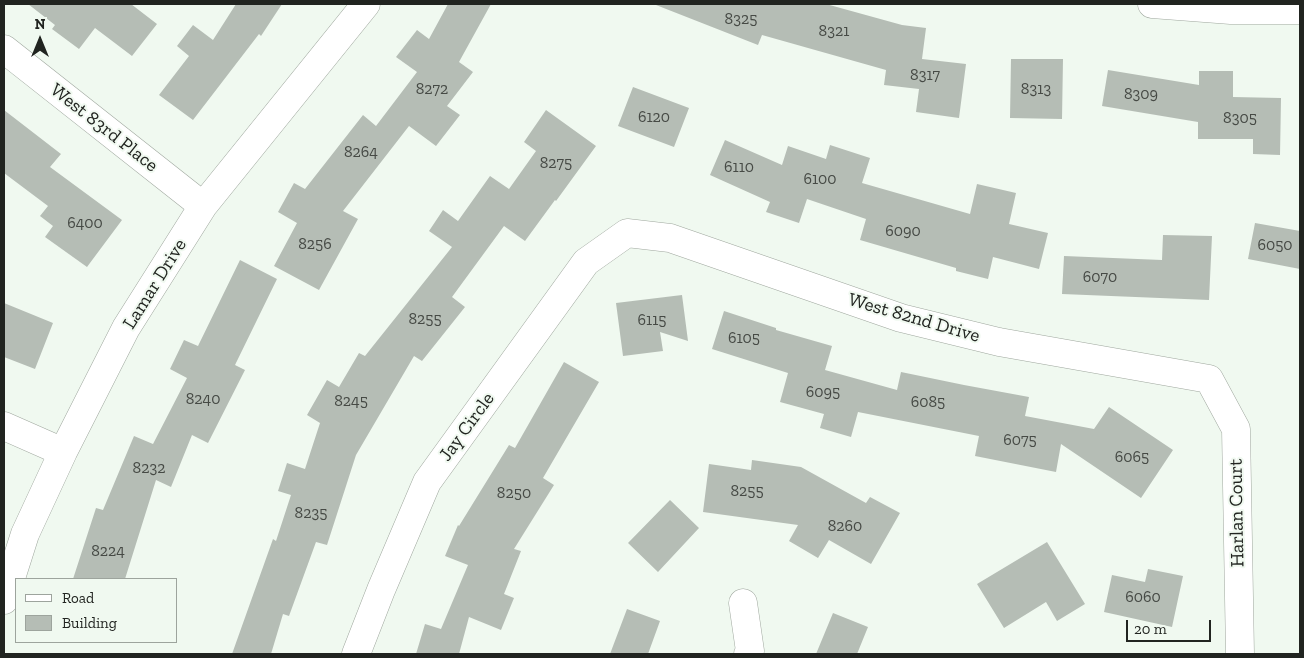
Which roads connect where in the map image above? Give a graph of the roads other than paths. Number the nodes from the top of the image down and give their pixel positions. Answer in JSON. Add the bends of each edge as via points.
{"nodes":[{"id":1,"x":366,"y":4,"type":"edge"},
{"id":2,"x":1152,"y":4,"type":"edge"},
{"id":3,"x":1231,"y":7,"type":"edge"},
{"id":4,"x":1300,"y":10,"type":"edge"},
{"id":5,"x":4,"y":49,"type":"edge"},
{"id":6,"x":204,"y":206,"type":"junction"},
{"id":7,"x":627,"y":233,"type":"joint"},
{"id":8,"x":1209,"y":379,"type":"joint"},
{"id":9,"x":4,"y":426,"type":"edge"},
{"id":10,"x":63,"y":452,"type":"junction"},
{"id":11,"x":4,"y":600,"type":"edge"},
{"id":12,"x":743,"y":603,"type":"dead end"},
{"id":13,"x":356,"y":654,"type":"edge"},
{"id":14,"x":748,"y":654,"type":"edge"},
{"id":15,"x":1240,"y":654,"type":"edge"}],
"edges":[{"from":1,"to":6,"type":"street","name":"Lamar Drive"},
{"from":2,"to":3,"type":"street"},
{"from":3,"to":4,"type":"street"},
{"from":5,"to":6,"type":"street","name":"West 83rd Place"},
{"from":6,"to":10,"type":"street","name":"Lamar Drive","via":[[126,328]]},
{"from":7,"to":8,"type":"street","name":"West 82nd Drive","via":[[670,238],[901,318],[999,342]]},
{"from":7,"to":13,"type":"street","name":"Jay Circle","via":[[586,262],[428,482]]},
{"from":8,"to":15,"type":"street","name":"Harlan Court","via":[[1236,428]]},
{"from":9,"to":10,"type":"street"},
{"from":10,"to":11,"type":"street","name":"Lamar Drive","via":[[25,534]]},
{"from":12,"to":14,"type":"street"}]}
